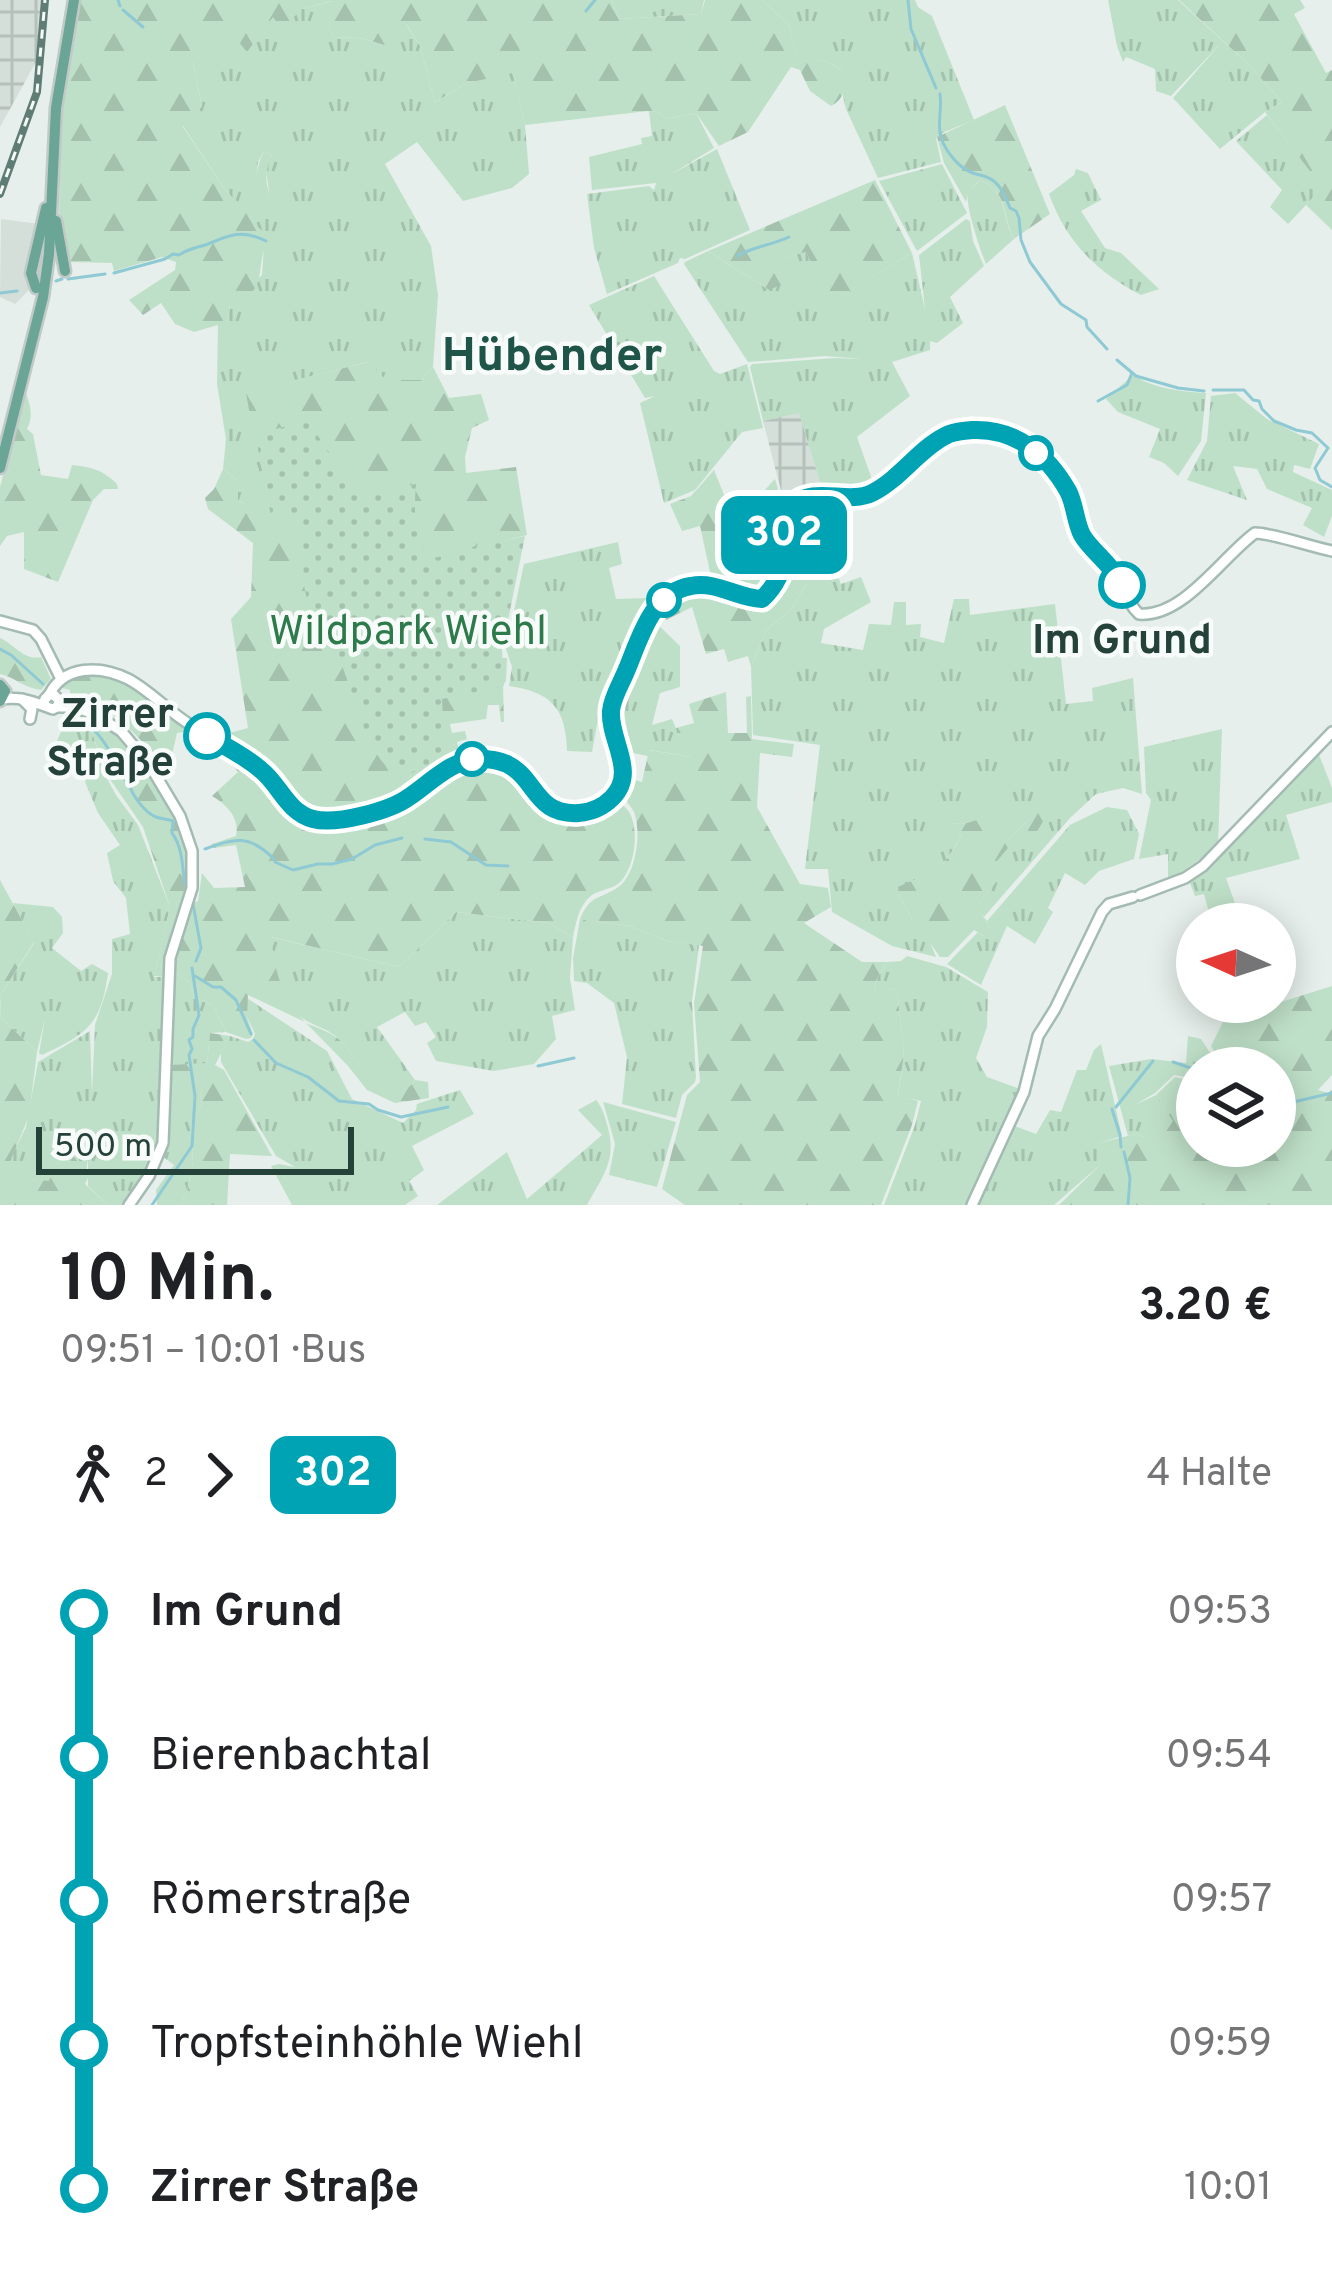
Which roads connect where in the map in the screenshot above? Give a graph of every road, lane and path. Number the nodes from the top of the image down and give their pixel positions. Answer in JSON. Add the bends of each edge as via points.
{"nodes":[{"id":1,"x":74,"y":0,"type":"edge"},
{"id":2,"x":53,"y":164,"type":"junction"},
{"id":3,"x":52,"y":199,"type":"junction"},
{"id":4,"x":64,"y":271,"type":"dead end"},
{"id":5,"x":40,"y":292,"type":"junction"},
{"id":6,"x":0,"y":468,"type":"edge"},
{"id":7,"x":1332,"y":551,"type":"edge"},
{"id":8,"x":0,"y":621,"type":"edge"},
{"id":9,"x":59,"y":679,"type":"junction"},
{"id":10,"x":1,"y":693,"type":"edge"},
{"id":11,"x":22,"y":699,"type":"junction"},
{"id":12,"x":52,"y":700,"type":"junction"},
{"id":13,"x":30,"y":718,"type":"dead end"},
{"id":14,"x":1332,"y":732,"type":"edge"},
{"id":15,"x":129,"y":1205,"type":"edge"},
{"id":16,"x":972,"y":1205,"type":"edge"}],
"edges":[{"from":1,"to":2,"type":"main road"},
{"from":2,"to":3,"type":"main road"},
{"from":2,"to":5,"type":"main road","via":[[31,273]]},
{"from":3,"to":4,"type":"main road"},
{"from":3,"to":5,"type":"main road"},
{"from":5,"to":6,"type":"main road"},
{"from":7,"to":9,"type":"main road","via":[[1256,533],[1175,604],[1145,615],[1084,538],[1072,500],[1044,461],[1017,437],[952,433],[863,496],[816,496],[793,506],[784,560],[762,599],[707,585],[664,600],[613,705],[623,767],[617,792],[593,810],[565,813],[537,797],[508,764],[476,759],[398,804],[311,819],[259,768],[124,677],[79,670]]},
{"from":8,"to":9,"type":"main road","via":[[33,629]]},
{"from":9,"to":12,"type":"main road"},
{"from":10,"to":11,"type":"main road"},
{"from":10,"to":12,"type":"main road"},
{"from":11,"to":12,"type":"main road"},
{"from":11,"to":13,"type":"main road"},
{"from":12,"to":15,"type":"main road","via":[[107,721],[136,746],[180,816],[194,863],[170,958],[163,1143]]},
{"from":14,"to":16,"type":"main road","via":[[1203,866],[1102,913],[1038,1036],[1020,1102]]}]}
